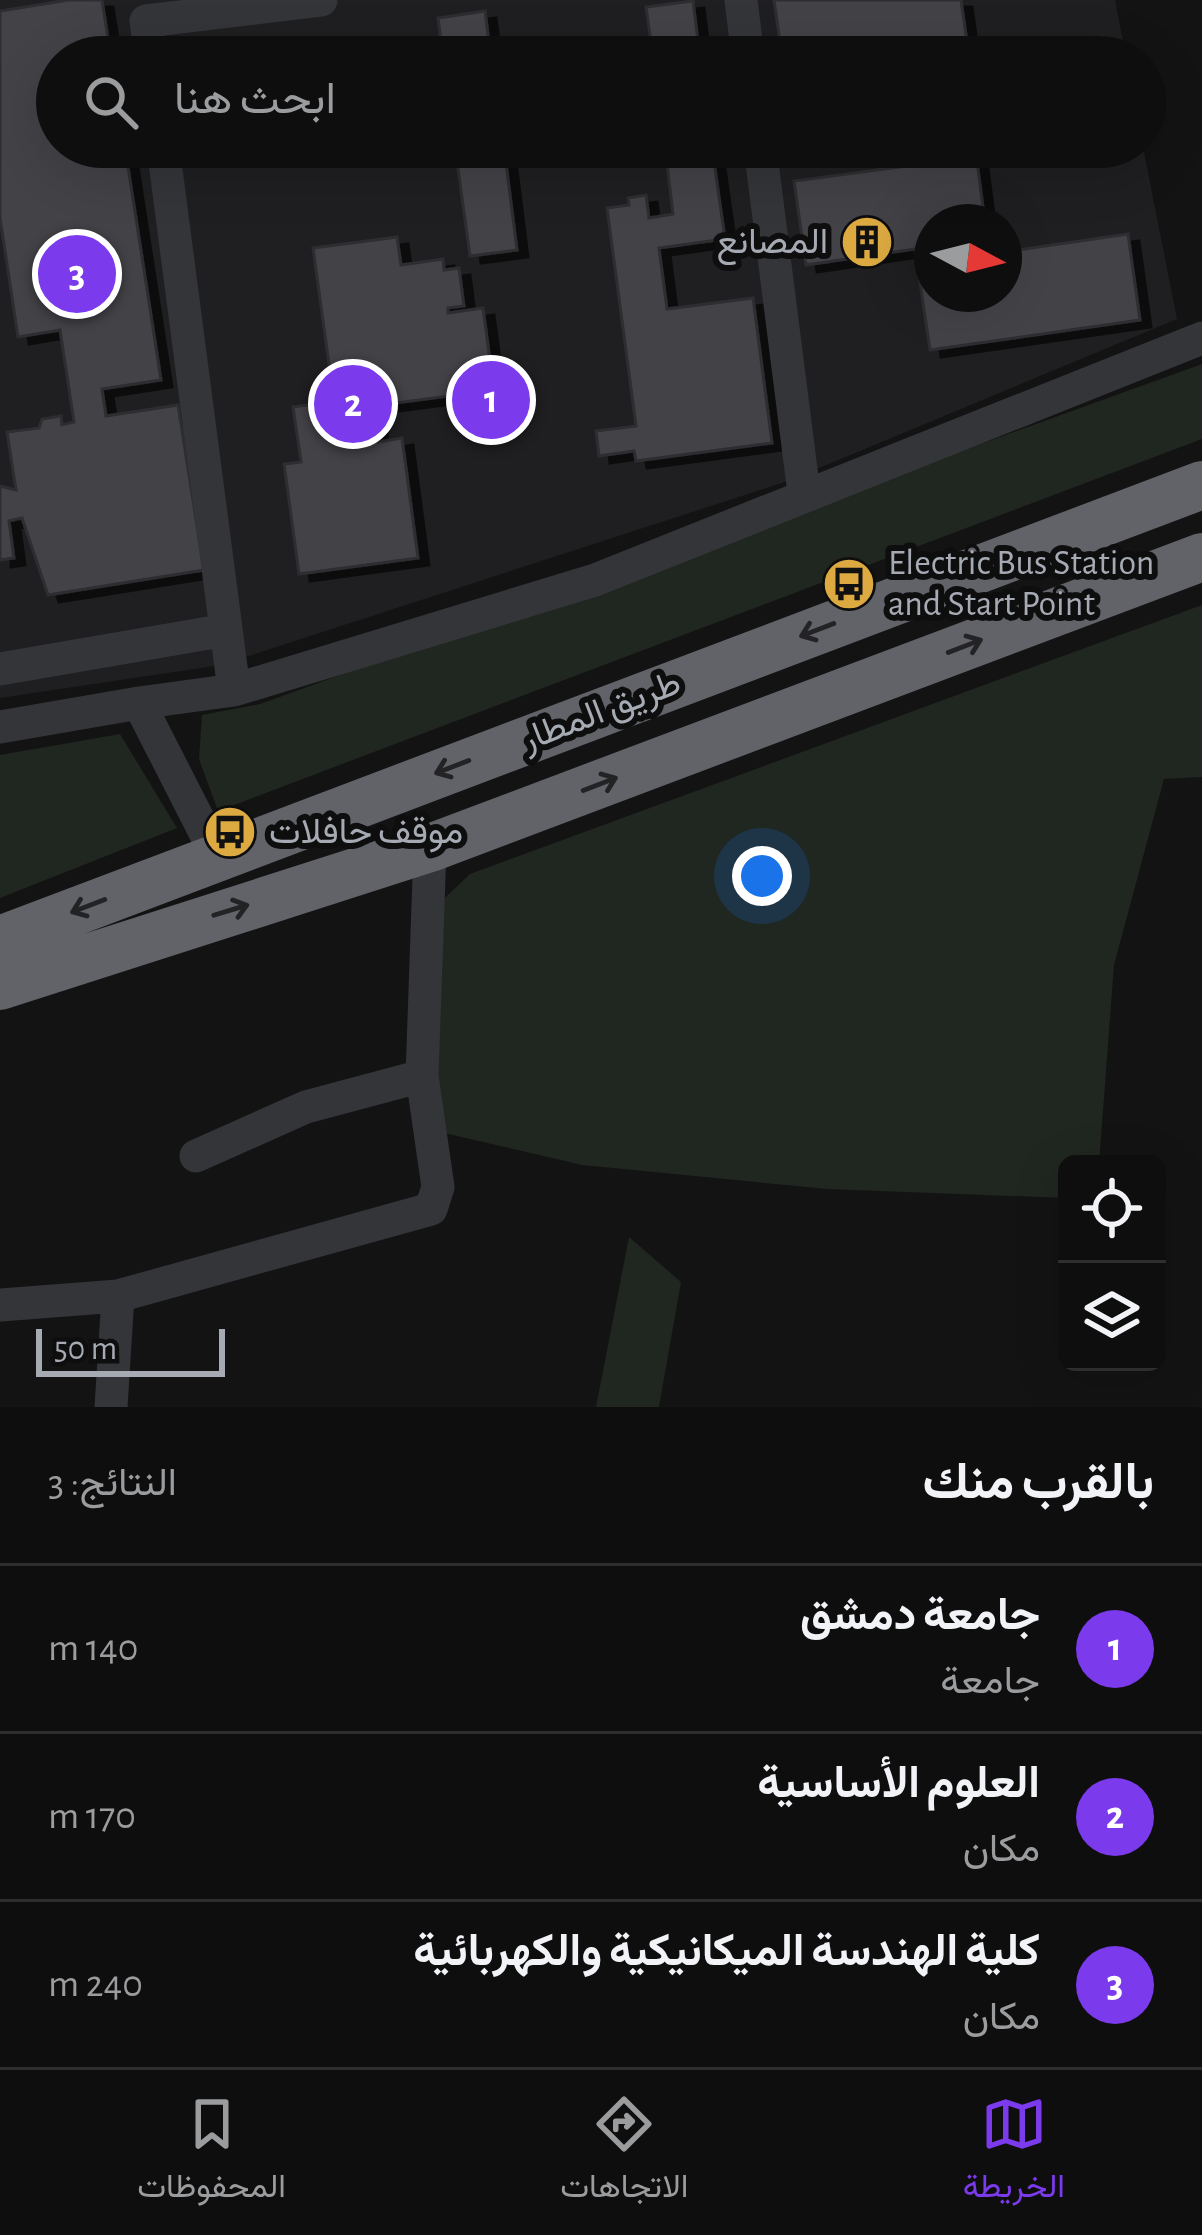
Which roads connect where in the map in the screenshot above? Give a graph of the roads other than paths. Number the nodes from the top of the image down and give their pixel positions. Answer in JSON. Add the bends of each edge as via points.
{"nodes":[{"id":1,"x":321,"y":0,"type":"edge"},
{"id":2,"x":741,"y":0,"type":"edge"},
{"id":3,"x":148,"y":36,"type":"edge"},
{"id":4,"x":745,"y":36,"type":"edge"},
{"id":5,"x":166,"y":168,"type":"edge"},
{"id":6,"x":763,"y":168,"type":"edge"},
{"id":7,"x":1202,"y":338,"type":"edge"},
{"id":8,"x":1202,"y":485,"type":"edge"},
{"id":9,"x":804,"y":493,"type":"junction"},
{"id":10,"x":1202,"y":557,"type":"edge"},
{"id":11,"x":226,"y":630,"type":"junction"},
{"id":12,"x":0,"y":669,"type":"edge"},
{"id":13,"x":234,"y":690,"type":"junction"},
{"id":14,"x":139,"y":704,"type":"junction"},
{"id":15,"x":0,"y":727,"type":"edge"},
{"id":16,"x":430,"y":848,"type":"junction"},
{"id":17,"x":217,"y":856,"type":"junction"},
{"id":18,"x":0,"y":940,"type":"edge"},
{"id":19,"x":53,"y":966,"type":"junction"},
{"id":20,"x":0,"y":986,"type":"edge"},
{"id":21,"x":0,"y":1001,"type":"edge"},
{"id":22,"x":422,"y":1076,"type":"junction"},
{"id":23,"x":196,"y":1156,"type":"dead end"},
{"id":24,"x":118,"y":1296,"type":"junction"},
{"id":25,"x":0,"y":1305,"type":"edge"},
{"id":26,"x":111,"y":1407,"type":"edge"}],
"edges":[{"from":1,"to":3,"type":"street","via":[[146,21]]},
{"from":2,"to":4,"type":"street"},
{"from":5,"to":11,"type":"street"},
{"from":6,"to":9,"type":"street"},
{"from":7,"to":9,"type":"street"},
{"from":8,"to":17,"type":"highway","name":"طريق المطار","one_way":true},
{"from":9,"to":13,"type":"street","via":[[595,580]]},
{"from":16,"to":10,"type":"highway","name":"طريق المطار","one_way":true},
{"from":11,"to":12,"type":"street"},
{"from":11,"to":13,"type":"street"},
{"from":13,"to":14,"type":"street"},
{"from":14,"to":15,"type":"street"},
{"from":14,"to":17,"type":"street"},
{"from":19,"to":16,"type":"highway","name":"طريق المطار","one_way":true},
{"from":16,"to":22,"type":"street"},
{"from":17,"to":18,"type":"highway","name":"طريق المطار","one_way":true},
{"from":19,"to":20,"type":"highway","name":"طريق المطار"},
{"from":19,"to":21,"type":"highway"},
{"from":22,"to":23,"type":"street","via":[[306,1107]]},
{"from":22,"to":24,"type":"street","via":[[438,1186],[431,1209]]},
{"from":24,"to":25,"type":"street"},
{"from":24,"to":26,"type":"street"}]}
